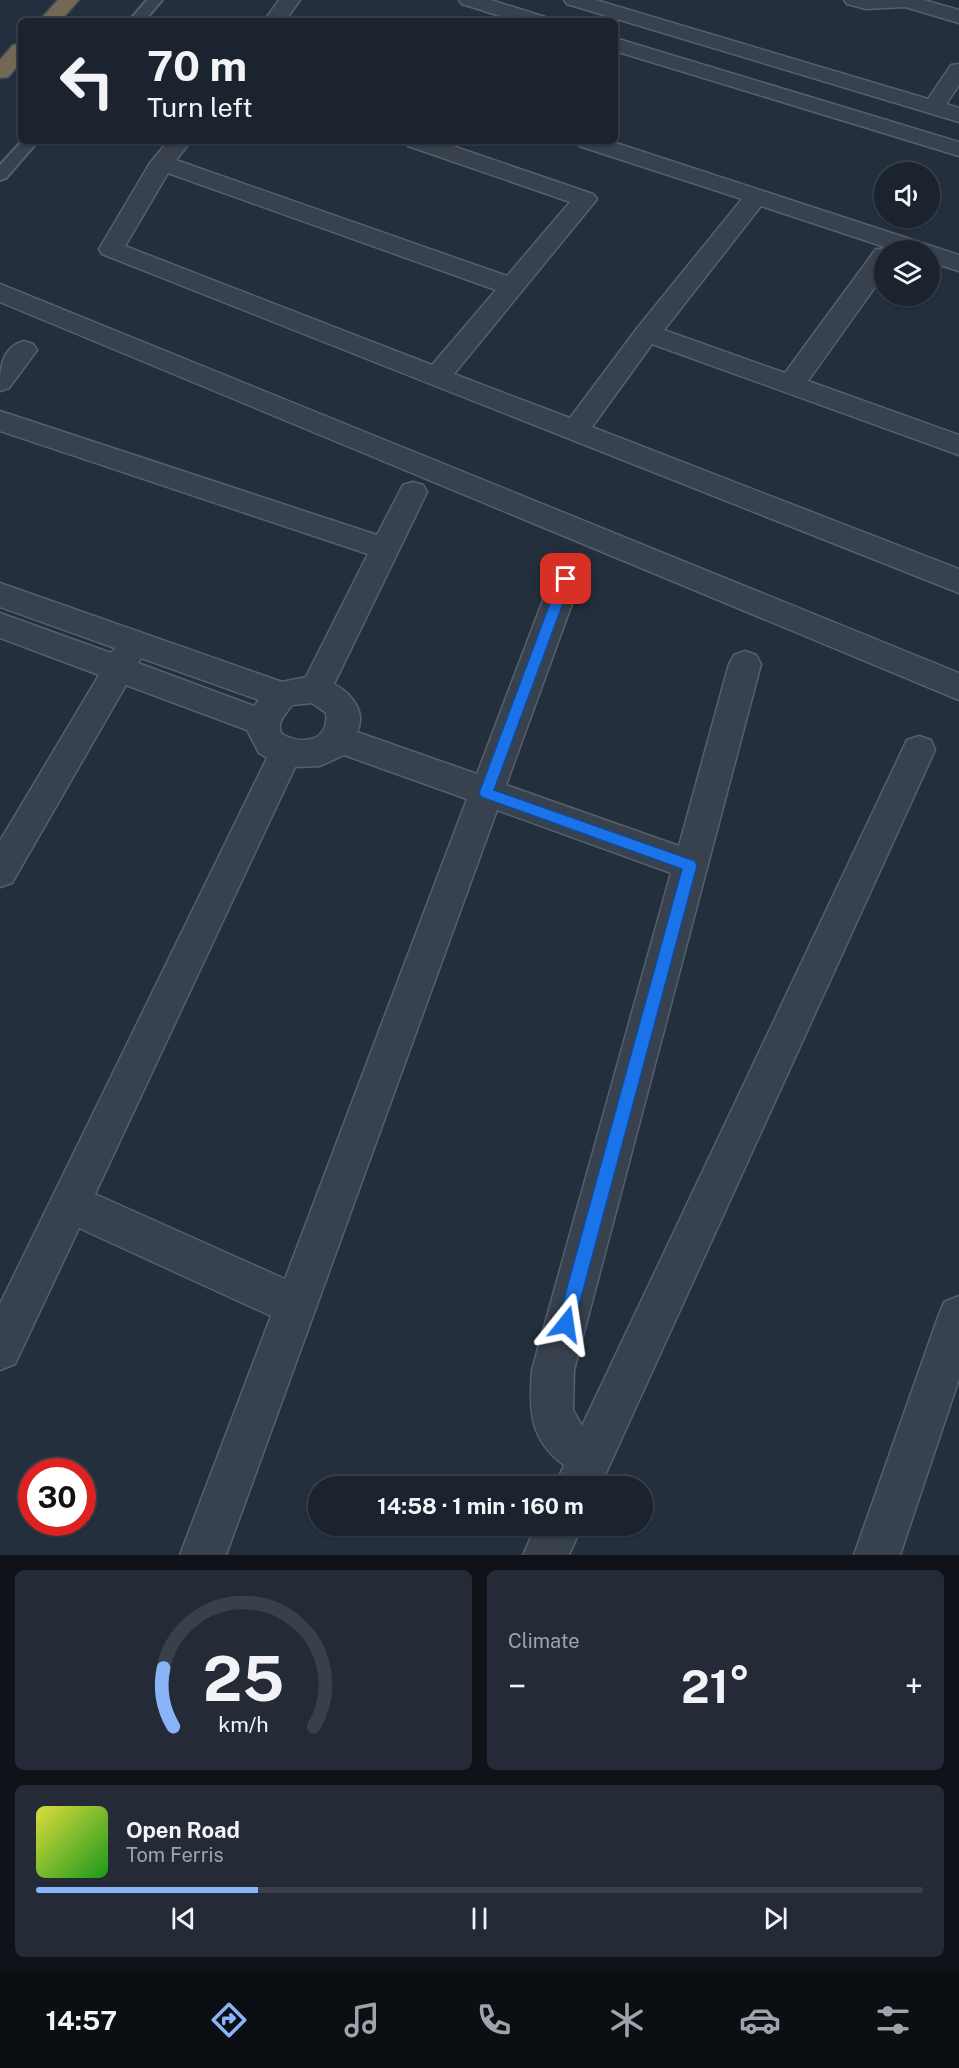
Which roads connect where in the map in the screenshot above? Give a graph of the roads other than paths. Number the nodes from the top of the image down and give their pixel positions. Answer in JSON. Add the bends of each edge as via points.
{"nodes":[{"id":1,"x":69,"y":0,"type":"edge"},
{"id":2,"x":154,"y":0,"type":"edge"},
{"id":3,"x":290,"y":0,"type":"edge"},
{"id":4,"x":469,"y":0,"type":"edge"},
{"id":5,"x":568,"y":0,"type":"edge"},
{"id":6,"x":574,"y":0,"type":"edge"},
{"id":7,"x":854,"y":0,"type":"edge"},
{"id":8,"x":52,"y":18,"type":"edge"},
{"id":9,"x":139,"y":18,"type":"edge"},
{"id":10,"x":276,"y":18,"type":"edge"},
{"id":11,"x":528,"y":18,"type":"edge"},
{"id":12,"x":552,"y":18,"type":"edge"},
{"id":13,"x":959,"y":18,"type":"edge"},
{"id":14,"x":618,"y":45,"type":"edge"},
{"id":15,"x":18,"y":53,"type":"edge"},
{"id":16,"x":959,"y":70,"type":"edge"},
{"id":17,"x":0,"y":72,"type":"edge"},
{"id":18,"x":932,"y":108,"type":"junction"},
{"id":19,"x":959,"y":115,"type":"edge"},
{"id":20,"x":27,"y":144,"type":"edge"},
{"id":21,"x":178,"y":144,"type":"edge"},
{"id":22,"x":425,"y":144,"type":"edge"},
{"id":23,"x":596,"y":144,"type":"edge"},
{"id":24,"x":959,"y":149,"type":"edge"},
{"id":25,"x":162,"y":163,"type":"junction"},
{"id":26,"x":0,"y":175,"type":"edge"},
{"id":27,"x":756,"y":197,"type":"junction"},
{"id":28,"x":874,"y":243,"type":"edge"},
{"id":29,"x":940,"y":257,"type":"edge"},
{"id":30,"x":959,"y":263,"type":"edge"},
{"id":31,"x":874,"y":270,"type":"edge"},
{"id":32,"x":511,"y":286,"type":"junction"},
{"id":33,"x":0,"y":292,"type":"edge"},
{"id":34,"x":647,"y":333,"type":"junction"},
{"id":35,"x":24,"y":350,"type":"dead end"},
{"id":36,"x":437,"y":377,"type":"junction"},
{"id":37,"x":0,"y":382,"type":"edge"},
{"id":38,"x":792,"y":383,"type":"junction"},
{"id":39,"x":0,"y":421,"type":"edge"},
{"id":40,"x":575,"y":431,"type":"junction"},
{"id":41,"x":959,"y":445,"type":"edge"},
{"id":42,"x":413,"y":492,"type":"dead end"},
{"id":43,"x":385,"y":549,"type":"junction"},
{"id":44,"x":566,"y":579,"type":"dead end"},
{"id":45,"x":959,"y":580,"type":"edge"},
{"id":46,"x":0,"y":595,"type":"edge"},
{"id":47,"x":0,"y":625,"type":"edge"},
{"id":48,"x":126,"y":655,"type":"junction"},
{"id":49,"x":745,"y":664,"type":"dead end"},
{"id":50,"x":959,"y":687,"type":"edge"},
{"id":51,"x":315,"y":691,"type":"junction"},
{"id":52,"x":282,"y":695,"type":"junction"},
{"id":53,"x":262,"y":722,"type":"junction"},
{"id":54,"x":336,"y":738,"type":"junction"},
{"id":55,"x":919,"y":750,"type":"dead end"},
{"id":56,"x":285,"y":754,"type":"junction"},
{"id":57,"x":486,"y":793,"type":"junction"},
{"id":58,"x":690,"y":866,"type":"junction"},
{"id":59,"x":0,"y":872,"type":"edge"},
{"id":60,"x":70,"y":1203,"type":"junction"},
{"id":61,"x":295,"y":1305,"type":"junction"},
{"id":62,"x":959,"y":1317,"type":"edge"},
{"id":63,"x":0,"y":1348,"type":"edge"},
{"id":64,"x":584,"y":1472,"type":"edge"},
{"id":65,"x":555,"y":1536,"type":"edge"},
{"id":66,"x":203,"y":1555,"type":"edge"},
{"id":67,"x":546,"y":1555,"type":"edge"},
{"id":68,"x":877,"y":1555,"type":"edge"}],
"edges":[{"from":1,"to":8,"type":"highway"},
{"from":2,"to":9,"type":"lane"},
{"from":3,"to":10,"type":"street"},
{"from":4,"to":11,"type":"street"},
{"from":5,"to":12,"type":"street"},
{"from":6,"to":18,"type":"street"},
{"from":7,"to":13,"type":"street","via":[[906,1]]},
{"from":14,"to":24,"type":"street"},
{"from":15,"to":17,"type":"highway"},
{"from":16,"to":18,"type":"street"},
{"from":18,"to":19,"type":"street"},
{"from":20,"to":26,"type":"lane"},
{"from":21,"to":25,"type":"street"},
{"from":22,"to":32,"type":"street","via":[[585,199]]},
{"from":23,"to":27,"type":"street"},
{"from":25,"to":32,"type":"street"},
{"from":25,"to":36,"type":"street","via":[[111,249]]},
{"from":27,"to":28,"type":"street"},
{"from":27,"to":34,"type":"street"},
{"from":29,"to":30,"type":"street"},
{"from":31,"to":38,"type":"street"},
{"from":32,"to":36,"type":"street"},
{"from":33,"to":50,"type":"street"},
{"from":34,"to":38,"type":"street"},
{"from":34,"to":40,"type":"street"},
{"from":35,"to":37,"type":"street"},
{"from":36,"to":40,"type":"street"},
{"from":38,"to":41,"type":"street"},
{"from":39,"to":43,"type":"street"},
{"from":40,"to":45,"type":"street"},
{"from":42,"to":43,"type":"street"},
{"from":43,"to":51,"type":"street"},
{"from":44,"to":57,"type":"street"},
{"from":46,"to":48,"type":"street"},
{"from":47,"to":48,"type":"street"},
{"from":48,"to":52,"type":"street"},
{"from":48,"to":53,"type":"street"},
{"from":48,"to":59,"type":"street"},
{"from":49,"to":58,"type":"street"},
{"from":51,"to":52,"type":"street","via":[[305,688]]},
{"from":51,"to":54,"type":"street","via":[[327,693],[342,708],[343,728]]},
{"from":52,"to":53,"type":"street","via":[[269,707]]},
{"from":53,"to":56,"type":"street","via":[[267,741]]},
{"from":54,"to":56,"type":"street","via":[[331,746],[309,756]]},
{"from":54,"to":57,"type":"street"},
{"from":55,"to":64,"type":"street"},
{"from":56,"to":60,"type":"street"},
{"from":57,"to":58,"type":"street"},
{"from":57,"to":61,"type":"street"},
{"from":58,"to":64,"type":"street","via":[[553,1370],[551,1411]]},
{"from":60,"to":61,"type":"street"},
{"from":60,"to":63,"type":"street"},
{"from":61,"to":66,"type":"street"},
{"from":62,"to":68,"type":"street"},
{"from":65,"to":67,"type":"street"}]}
